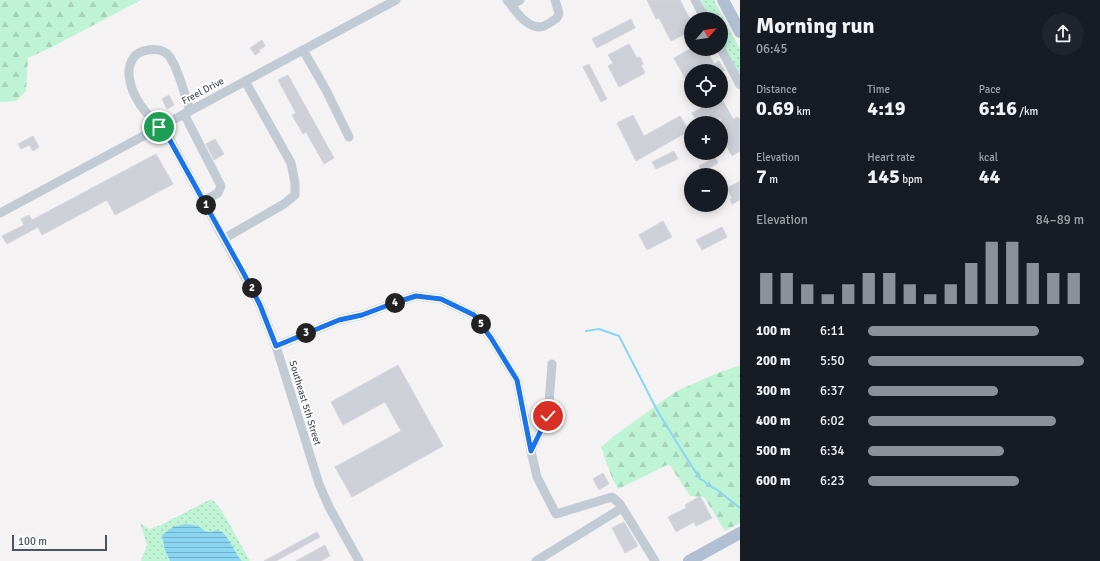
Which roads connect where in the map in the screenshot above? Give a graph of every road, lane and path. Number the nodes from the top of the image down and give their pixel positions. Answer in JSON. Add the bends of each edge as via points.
{"nodes":[{"id":1,"x":396,"y":0,"type":"edge"},
{"id":2,"x":520,"y":0,"type":"edge"},
{"id":3,"x":555,"y":0,"type":"edge"},
{"id":4,"x":695,"y":0,"type":"edge"},
{"id":5,"x":723,"y":0,"type":"edge"},
{"id":6,"x":509,"y":3,"type":"edge"},
{"id":7,"x":701,"y":12,"type":"edge"},
{"id":8,"x":740,"y":32,"type":"edge"},
{"id":9,"x":303,"y":50,"type":"junction"},
{"id":10,"x":725,"y":56,"type":"edge"},
{"id":11,"x":245,"y":81,"type":"junction"},
{"id":12,"x":740,"y":85,"type":"edge"},
{"id":13,"x":187,"y":112,"type":"junction"},
{"id":14,"x":160,"y":126,"type":"junction"},
{"id":15,"x":349,"y":137,"type":"dead end"},
{"id":16,"x":204,"y":201,"type":"junction"},
{"id":17,"x":0,"y":213,"type":"edge"},
{"id":18,"x":225,"y":238,"type":"junction"},
{"id":19,"x":276,"y":346,"type":"junction"},
{"id":20,"x":552,"y":364,"type":"dead end"},
{"id":21,"x":531,"y":451,"type":"junction"},
{"id":22,"x":622,"y":508,"type":"junction"},
{"id":23,"x":740,"y":533,"type":"edge"},
{"id":24,"x":359,"y":561,"type":"edge"},
{"id":25,"x":536,"y":561,"type":"edge"},
{"id":26,"x":655,"y":561,"type":"edge"},
{"id":27,"x":689,"y":561,"type":"edge"}],
"edges":[{"from":1,"to":9,"type":"street","name":"Freel Drive"},
{"from":2,"to":6,"type":"street"},
{"from":3,"to":6,"type":"street","via":[[558,18],[542,27],[534,26],[521,18]]},
{"from":4,"to":7,"type":"street"},
{"from":5,"to":8,"type":"main road"},
{"from":9,"to":11,"type":"street","name":"Freel Drive"},
{"from":9,"to":15,"type":"street"},
{"from":10,"to":12,"type":"street"},
{"from":11,"to":13,"type":"street","name":"Freel Drive"},
{"from":11,"to":18,"type":"street","via":[[291,163],[295,183],[294,195],[284,204]]},
{"from":13,"to":14,"type":"street","name":"Freel Drive"},
{"from":13,"to":14,"type":"street","via":[[182,80],[169,56],[161,50],[154,49],[141,53],[132,58],[129,67],[130,81],[134,95],[143,109]]},
{"from":13,"to":16,"type":"street","via":[[221,186],[218,193]]},
{"from":14,"to":16,"type":"street","name":"Southeast 5th Street"},
{"from":14,"to":17,"type":"street","name":"Freel Drive"},
{"from":16,"to":18,"type":"street","name":"Southeast 5th Street"},
{"from":18,"to":19,"type":"street","name":"Southeast 5th Street","via":[[260,305]]},
{"from":19,"to":21,"type":"street","via":[[339,320],[362,315],[416,296],[441,299],[474,315],[517,380]]},
{"from":19,"to":24,"type":"street","name":"Southeast 5th Street","via":[[319,484]]},
{"from":20,"to":21,"type":"street","via":[[548,416]]},
{"from":21,"to":22,"type":"street","via":[[537,477],[556,514],[612,497]]},
{"from":22,"to":25,"type":"street"},
{"from":22,"to":26,"type":"street"},
{"from":23,"to":27,"type":"main road"}]}
